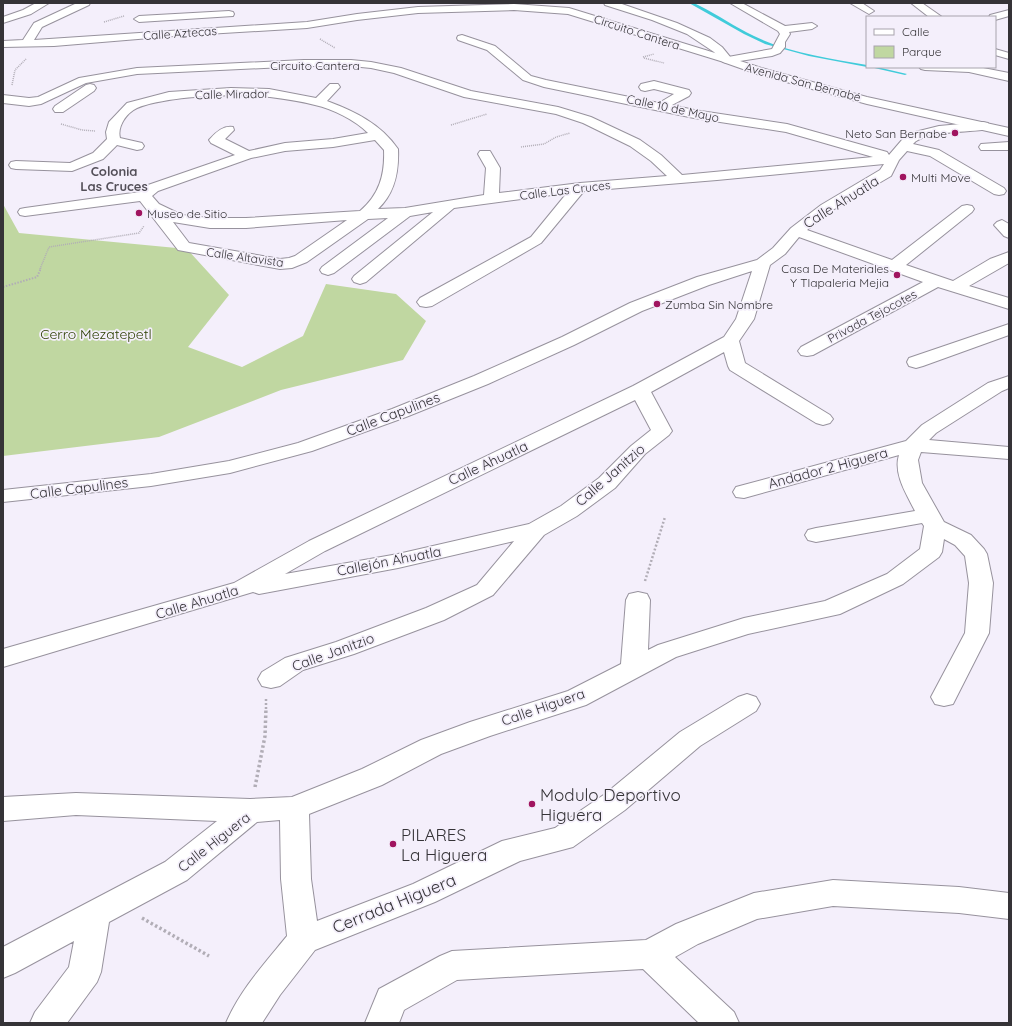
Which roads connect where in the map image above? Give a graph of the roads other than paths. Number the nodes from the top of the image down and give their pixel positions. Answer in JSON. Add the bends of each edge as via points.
{"nodes":[{"id":1,"x":44,"y":3,"type":"edge"},
{"id":2,"x":85,"y":3,"type":"edge"},
{"id":3,"x":609,"y":3,"type":"edge"},
{"id":4,"x":737,"y":3,"type":"edge"},
{"id":5,"x":855,"y":3,"type":"edge"},
{"id":6,"x":916,"y":3,"type":"edge"},
{"id":7,"x":152,"y":7,"type":"dead end"},
{"id":8,"x":869,"y":11,"type":"dead end"},
{"id":9,"x":770,"y":12,"type":"dead end"},
{"id":10,"x":229,"y":14,"type":"dead end"},
{"id":11,"x":755,"y":14,"type":"junction"},
{"id":12,"x":935,"y":16,"type":"edge"},
{"id":13,"x":3,"y":20,"type":"edge"},
{"id":14,"x":307,"y":25,"type":"joint"},
{"id":15,"x":812,"y":26,"type":"dead end"},
{"id":16,"x":783,"y":29,"type":"junction"},
{"id":17,"x":480,"y":37,"type":"dead end"},
{"id":18,"x":462,"y":38,"type":"dead end"},
{"id":19,"x":3,"y":44,"type":"edge"},
{"id":20,"x":27,"y":44,"type":"junction"},
{"id":21,"x":491,"y":48,"type":"junction"},
{"id":22,"x":996,"y":52,"type":"edge"},
{"id":23,"x":1009,"y":56,"type":"edge"},
{"id":24,"x":727,"y":60,"type":"junction"},
{"id":25,"x":934,"y":68,"type":"edge"},
{"id":26,"x":965,"y":71,"type":"edge"},
{"id":27,"x":109,"y":75,"type":"junction"},
{"id":28,"x":1009,"y":77,"type":"edge"},
{"id":29,"x":988,"y":84,"type":"dead end"},
{"id":30,"x":334,"y":86,"type":"dead end"},
{"id":31,"x":645,"y":87,"type":"dead end"},
{"id":32,"x":3,"y":100,"type":"edge"},
{"id":33,"x":319,"y":102,"type":"junction"},
{"id":34,"x":660,"y":107,"type":"junction"},
{"id":35,"x":59,"y":109,"type":"dead end"},
{"id":36,"x":983,"y":126,"type":"junction"},
{"id":37,"x":228,"y":130,"type":"dead end"},
{"id":38,"x":1009,"y":132,"type":"edge"},
{"id":39,"x":376,"y":136,"type":"junction"},
{"id":40,"x":114,"y":140,"type":"junction"},
{"id":41,"x":137,"y":146,"type":"dead end"},
{"id":42,"x":1009,"y":146,"type":"edge"},
{"id":43,"x":855,"y":147,"type":"junction"},
{"id":44,"x":986,"y":147,"type":"dead end"},
{"id":45,"x":898,"y":152,"type":"junction"},
{"id":46,"x":485,"y":154,"type":"dead end"},
{"id":47,"x":247,"y":155,"type":"junction"},
{"id":48,"x":837,"y":155,"type":"dead end"},
{"id":49,"x":16,"y":165,"type":"dead end"},
{"id":50,"x":678,"y":179,"type":"junction"},
{"id":51,"x":580,"y":187,"type":"junction"},
{"id":52,"x":999,"y":191,"type":"dead end"},
{"id":53,"x":491,"y":198,"type":"junction"},
{"id":54,"x":149,"y":202,"type":"junction"},
{"id":55,"x":449,"y":206,"type":"junction"},
{"id":56,"x":967,"y":209,"type":"dead end"},
{"id":57,"x":26,"y":212,"type":"dead end"},
{"id":58,"x":405,"y":212,"type":"junction"},
{"id":59,"x":365,"y":215,"type":"junction"},
{"id":60,"x":796,"y":231,"type":"junction"},
{"id":61,"x":1009,"y":257,"type":"edge"},
{"id":62,"x":763,"y":263,"type":"junction"},
{"id":63,"x":894,"y":266,"type":"junction"},
{"id":64,"x":328,"y":270,"type":"dead end"},
{"id":65,"x":360,"y":279,"type":"dead end"},
{"id":66,"x":937,"y":281,"type":"junction"},
{"id":67,"x":955,"y":287,"type":"junction"},
{"id":68,"x":426,"y":302,"type":"dead end"},
{"id":69,"x":1009,"y":304,"type":"edge"},
{"id":70,"x":1009,"y":329,"type":"edge"},
{"id":71,"x":730,"y":341,"type":"junction"},
{"id":72,"x":807,"y":351,"type":"dead end"},
{"id":73,"x":916,"y":362,"type":"dead end"},
{"id":74,"x":1009,"y":382,"type":"edge"},
{"id":75,"x":640,"y":390,"type":"junction"},
{"id":76,"x":823,"y":419,"type":"dead end"},
{"id":77,"x":913,"y":445,"type":"junction"},
{"id":78,"x":1009,"y":453,"type":"edge"},
{"id":79,"x":744,"y":492,"type":"dead end"},
{"id":80,"x":3,"y":496,"type":"edge"},
{"id":81,"x":932,"y":521,"type":"junction"},
{"id":82,"x":536,"y":530,"type":"junction"},
{"id":83,"x":816,"y":535,"type":"dead end"},
{"id":84,"x":242,"y":588,"type":"junction"},
{"id":85,"x":638,"y":600,"type":"road end"},
{"id":86,"x":3,"y":658,"type":"edge"},
{"id":87,"x":634,"y":668,"type":"junction"},
{"id":88,"x":271,"y":679,"type":"road end"},
{"id":89,"x":944,"y":697,"type":"dead end"},
{"id":90,"x":747,"y":704,"type":"dead end"},
{"id":91,"x":294,"y":808,"type":"junction"},
{"id":92,"x":3,"y":809,"type":"edge"},
{"id":93,"x":250,"y":811,"type":"junction"},
{"id":94,"x":1009,"y":906,"type":"edge"},
{"id":95,"x":105,"y":908,"type":"junction"},
{"id":96,"x":304,"y":940,"type":"junction"},
{"id":97,"x":650,"y":954,"type":"junction"},
{"id":98,"x":3,"y":962,"type":"edge"},
{"id":99,"x":47,"y":1023,"type":"edge"},
{"id":100,"x":243,"y":1023,"type":"edge"},
{"id":101,"x":382,"y":1023,"type":"edge"},
{"id":102,"x":722,"y":1023,"type":"edge"}],
"edges":[{"from":1,"to":13,"type":"street"},
{"from":2,"to":20,"type":"street","via":[[38,25]]},
{"from":3,"to":24,"type":"street","name":"Avenida San Bernabé","via":[[670,24],[703,39],[722,51]]},
{"from":4,"to":11,"type":"street"},
{"from":5,"to":8,"type":"street"},
{"from":6,"to":12,"type":"street"},
{"from":7,"to":10,"type":"street","via":[[136,21]]},
{"from":9,"to":11,"type":"street"},
{"from":11,"to":16,"type":"street"},
{"from":14,"to":20,"type":"street","name":"Calle Aztecas"},
{"from":14,"to":24,"type":"street","name":"Circuito Cantera","via":[[418,10],[476,7],[544,8],[604,20]]},
{"from":15,"to":16,"type":"street"},
{"from":16,"to":24,"type":"street","via":[[785,34],[778,47],[758,56]]},
{"from":17,"to":21,"type":"street","via":[[492,42]]},
{"from":18,"to":21,"type":"street","name":"Calle 10 de Mayo"},
{"from":19,"to":20,"type":"street"},
{"from":21,"to":34,"type":"street","name":"Calle 10 de Mayo","via":[[527,78]]},
{"from":22,"to":23,"type":"street"},
{"from":24,"to":36,"type":"street","name":"Avenida San Bernabé","via":[[815,88]]},
{"from":25,"to":26,"type":"street"},
{"from":26,"to":28,"type":"street"},
{"from":26,"to":29,"type":"street"},
{"from":27,"to":32,"type":"street","name":"Circuito Cantera","via":[[83,80],[41,100]]},
{"from":27,"to":35,"type":"street"},
{"from":27,"to":50,"type":"street","name":"Circuito Cantera","via":[[137,71],[297,63],[351,63],[397,70],[468,94],[558,112],[596,124],[635,143]]},
{"from":30,"to":33,"type":"street"},
{"from":31,"to":34,"type":"street","via":[[654,85],[684,93]]},
{"from":33,"to":39,"type":"street","name":"Calle Mirador","via":[[356,118],[366,124]]},
{"from":33,"to":40,"type":"street","name":"Calle Mirador","via":[[269,93],[231,92],[169,96],[131,106],[115,122],[112,132]]},
{"from":34,"to":43,"type":"street","name":"Calle 10 de Mayo","via":[[787,128]]},
{"from":36,"to":38,"type":"street","name":"Avenida San Bernabé"},
{"from":36,"to":45,"type":"street","via":[[951,128],[920,134],[912,137]]},
{"from":37,"to":47,"type":"street","via":[[216,140]]},
{"from":39,"to":47,"type":"street","via":[[285,147]]},
{"from":39,"to":59,"type":"street","name":"Calle Mirador","via":[[391,149],[392,163],[383,196]]},
{"from":40,"to":41,"type":"street"},
{"from":40,"to":49,"type":"street","via":[[98,156],[72,167]]},
{"from":42,"to":44,"type":"street"},
{"from":43,"to":45,"type":"street","name":"Calle 10 de Mayo"},
{"from":43,"to":48,"type":"street"},
{"from":45,"to":50,"type":"street","name":"Calle Las Cruces"},
{"from":45,"to":52,"type":"street","via":[[934,153]]},
{"from":45,"to":60,"type":"street","name":"Calle Ahuatla","via":[[886,173],[826,208]]},
{"from":46,"to":53,"type":"street","via":[[493,168]]},
{"from":47,"to":54,"type":"street","via":[[153,188]]},
{"from":50,"to":51,"type":"street","name":"Calle Las Cruces"},
{"from":51,"to":53,"type":"street","name":"Calle Las Cruces"},
{"from":51,"to":68,"type":"street","via":[[536,240]]},
{"from":53,"to":55,"type":"street","name":"Calle Las Cruces"},
{"from":54,"to":57,"type":"street"},
{"from":54,"to":59,"type":"street","name":"Calle Las Cruces","via":[[179,219],[210,223]]},
{"from":54,"to":59,"type":"street","name":"Calle Altavista","via":[[184,247],[280,264],[301,259]]},
{"from":55,"to":58,"type":"street","name":"Calle Las Cruces"},
{"from":55,"to":65,"type":"street"},
{"from":56,"to":63,"type":"street"},
{"from":58,"to":59,"type":"street","name":"Calle Las Cruces"},
{"from":58,"to":64,"type":"street"},
{"from":60,"to":62,"type":"street","name":"Calle Ahuatla","via":[[779,251]]},
{"from":60,"to":63,"type":"street"},
{"from":61,"to":67,"type":"street"},
{"from":62,"to":71,"type":"street","name":"Calle Ahuatla","via":[[745,319]]},
{"from":62,"to":80,"type":"street","name":"Calle Capulines","via":[[703,281],[636,307],[481,380],[400,413],[305,447],[230,467],[151,480]]},
{"from":63,"to":66,"type":"street"},
{"from":66,"to":67,"type":"street"},
{"from":66,"to":72,"type":"street","name":"Privada Tejocotes"},
{"from":67,"to":69,"type":"street"},
{"from":70,"to":73,"type":"street"},
{"from":71,"to":75,"type":"street","name":"Calle Ahuatla"},
{"from":71,"to":76,"type":"street","via":[[737,366]]},
{"from":74,"to":77,"type":"street","via":[[995,387],[929,429]]},
{"from":75,"to":82,"type":"street","name":"Calle Janitzio","via":[[662,431],[638,450],[606,482],[568,511]]},
{"from":75,"to":84,"type":"street","name":"Calle Ahuatla","via":[[324,542]]},
{"from":77,"to":78,"type":"street"},
{"from":77,"to":79,"type":"street","name":"Andador 2 Higuera"},
{"from":77,"to":81,"type":"street","via":[[908,460],[911,483]]},
{"from":81,"to":83,"type":"street"},
{"from":81,"to":87,"type":"street","name":"Calle Higuera","via":[[931,552],[895,579],[831,608],[744,626],[667,651]]},
{"from":81,"to":89,"type":"street","via":[[963,540],[976,554],[981,583],[977,633]]},
{"from":82,"to":84,"type":"street","name":"Callejón Ahuatla","via":[[398,561]]},
{"from":82,"to":88,"type":"street","name":"Calle Janitzio","via":[[485,590],[435,614],[294,664]]},
{"from":84,"to":86,"type":"street","name":"Calle Ahuatla"},
{"from":85,"to":87,"type":"street"},
{"from":87,"to":91,"type":"street","name":"Calle Higuera","via":[[576,698],[431,747],[372,777]]},
{"from":90,"to":96,"type":"street","name":"Cerrada Higuera","via":[[690,739],[615,802],[563,838],[513,850],[424,893]]},
{"from":91,"to":93,"type":"street","name":"Calle Higuera"},
{"from":91,"to":96,"type":"street","via":[[296,879]]},
{"from":92,"to":93,"type":"street","via":[[76,804]]},
{"from":93,"to":95,"type":"street","name":"Calle Higuera","via":[[176,871]]},
{"from":94,"to":97,"type":"street","via":[[959,900],[833,893],[754,906],[687,934]]},
{"from":95,"to":98,"type":"street","name":"Calle Higuera"},
{"from":95,"to":99,"type":"street","via":[[85,972]]},
{"from":96,"to":100,"type":"street","via":[[268,984]]},
{"from":97,"to":101,"type":"street","via":[[452,966],[391,1000]]},
{"from":97,"to":102,"type":"street"}]}
